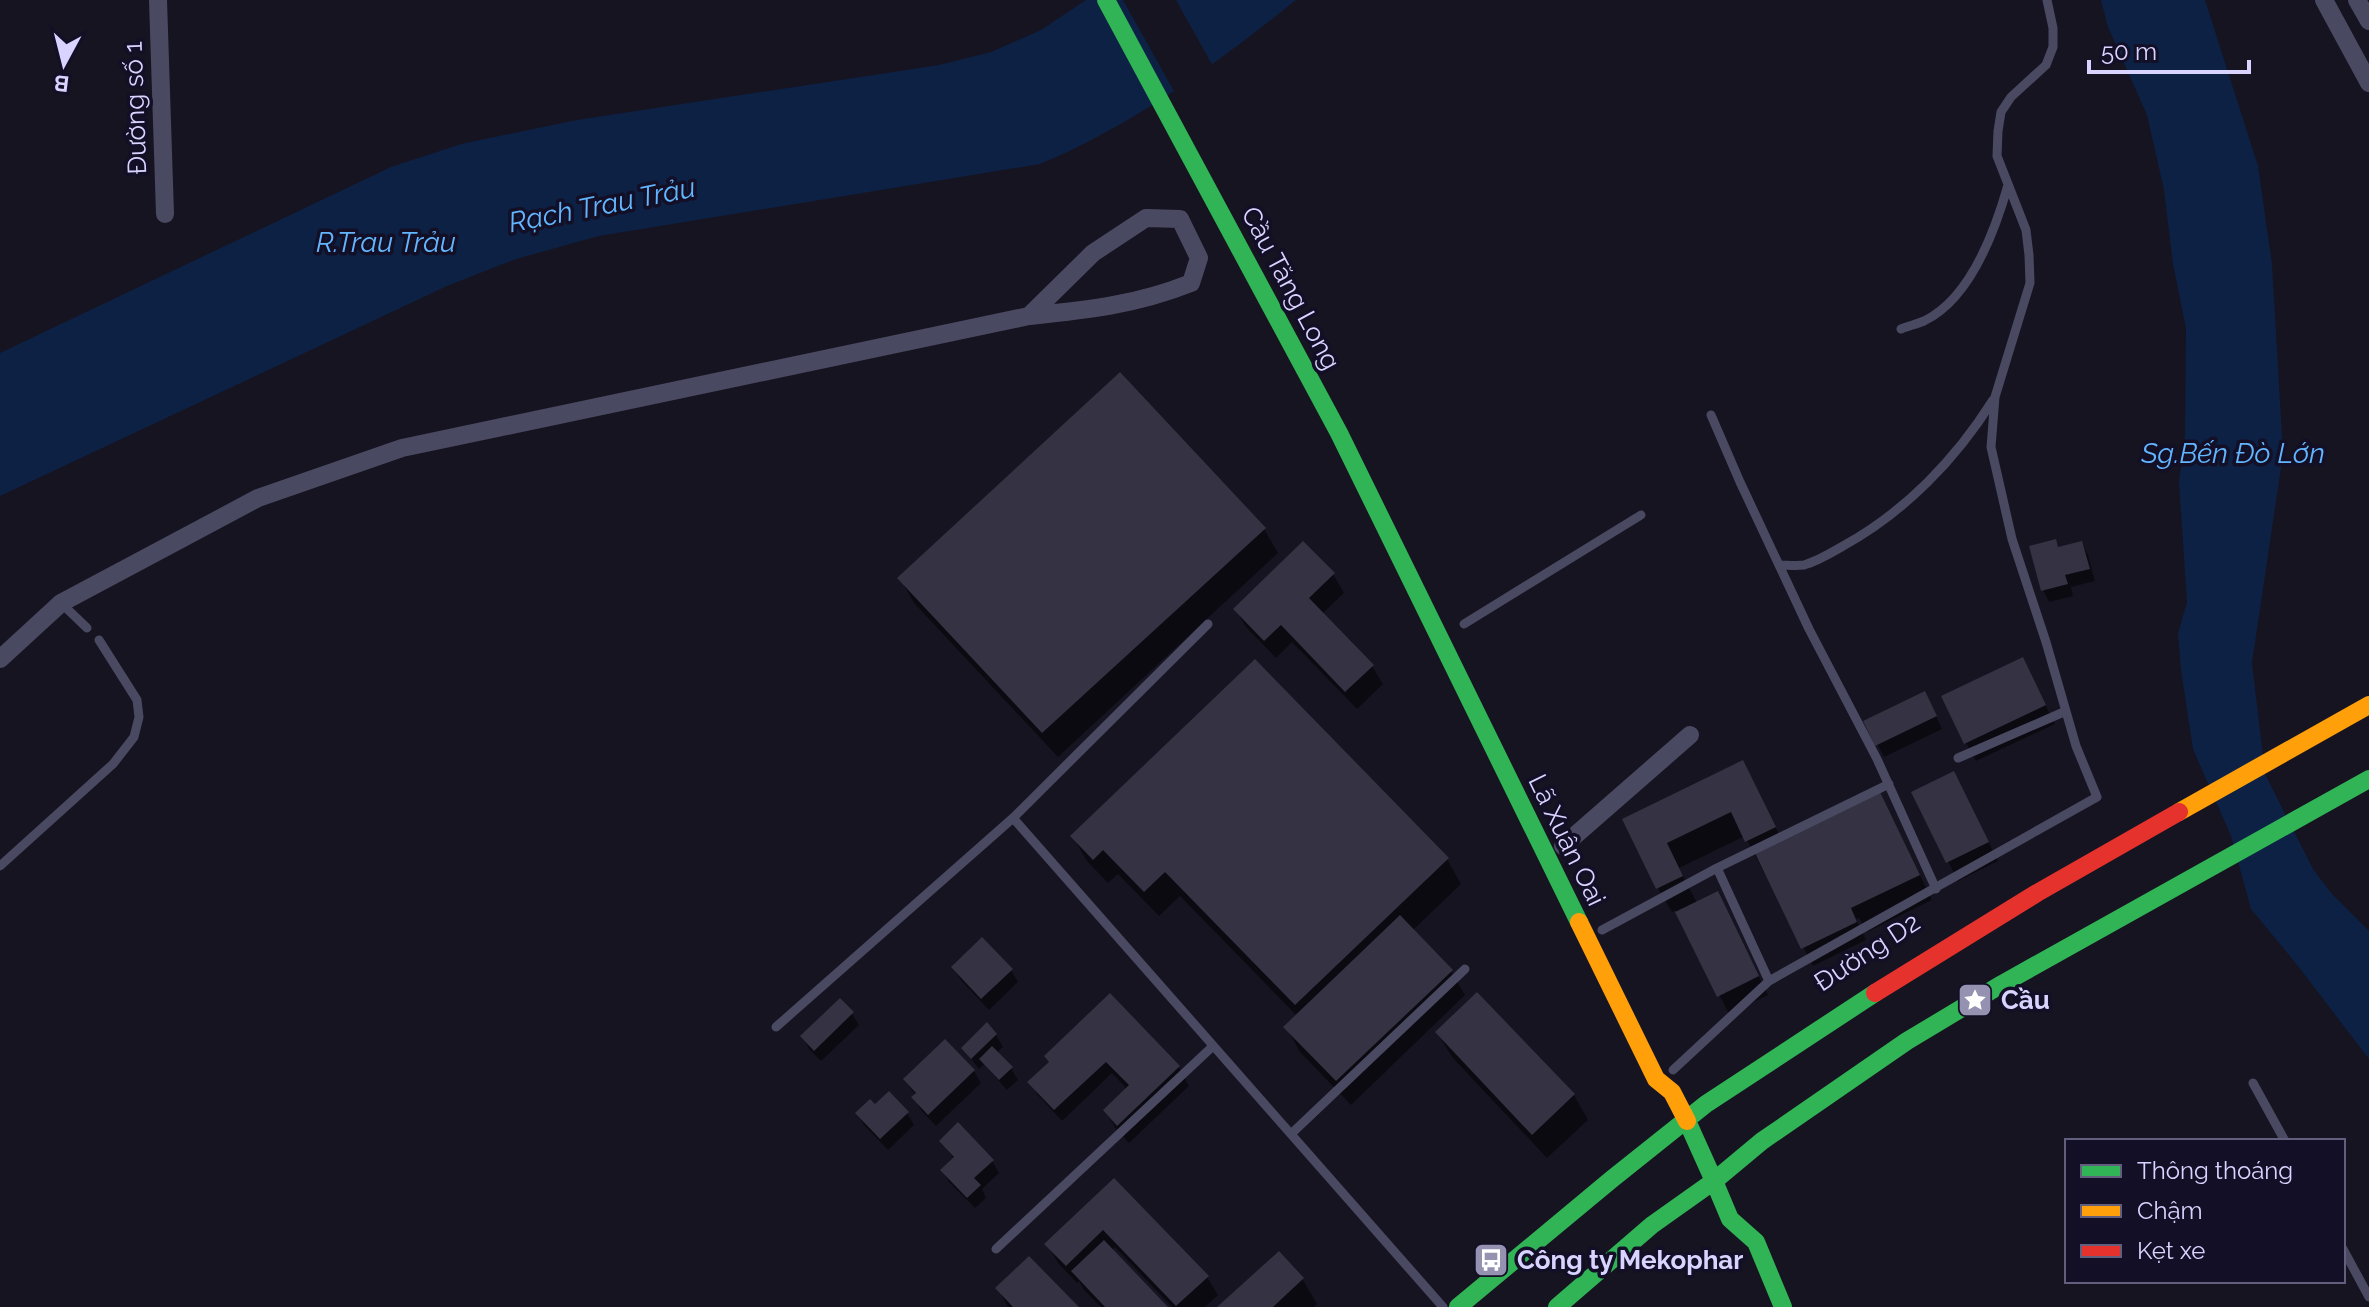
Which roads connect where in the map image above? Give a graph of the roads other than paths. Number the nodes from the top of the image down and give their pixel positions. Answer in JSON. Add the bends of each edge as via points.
{"nodes":[{"id":1,"x":158,"y":0,"type":"edge"},
{"id":2,"x":1106,"y":0,"type":"edge"},
{"id":3,"x":2047,"y":0,"type":"edge"},
{"id":4,"x":2324,"y":0,"type":"edge"},
{"id":5,"x":2357,"y":0,"type":"edge"},
{"id":6,"x":2369,"y":21,"type":"edge"},
{"id":7,"x":2369,"y":83,"type":"edge"},
{"id":8,"x":2008,"y":185,"type":"junction"},
{"id":9,"x":165,"y":214,"type":"dead end"},
{"id":10,"x":1029,"y":316,"type":"junction"},
{"id":11,"x":1901,"y":329,"type":"dead end"},
{"id":12,"x":1995,"y":397,"type":"junction"},
{"id":13,"x":1711,"y":415,"type":"dead end"},
{"id":14,"x":1641,"y":515,"type":"dead end"},
{"id":15,"x":1779,"y":565,"type":"junction"},
{"id":16,"x":61,"y":603,"type":"junction"},
{"id":17,"x":1208,"y":624,"type":"dead end"},
{"id":18,"x":1464,"y":624,"type":"dead end"},
{"id":19,"x":87,"y":628,"type":"dead end"},
{"id":20,"x":99,"y":640,"type":"dead end"},
{"id":21,"x":0,"y":659,"type":"edge"},
{"id":22,"x":2369,"y":705,"type":"edge"},
{"id":23,"x":2066,"y":711,"type":"junction"},
{"id":24,"x":1690,"y":735,"type":"dead end"},
{"id":25,"x":1958,"y":758,"type":"dead end"},
{"id":26,"x":2369,"y":779,"type":"edge"},
{"id":27,"x":1889,"y":784,"type":"junction"},
{"id":28,"x":1013,"y":818,"type":"junction"},
{"id":29,"x":1563,"y":846,"type":"dead end"},
{"id":30,"x":0,"y":866,"type":"edge"},
{"id":31,"x":1717,"y":868,"type":"junction"},
{"id":32,"x":1936,"y":889,"type":"junction"},
{"id":33,"x":1602,"y":930,"type":"dead end"},
{"id":34,"x":2063,"y":951,"type":"junction"},
{"id":35,"x":1465,"y":969,"type":"dead end"},
{"id":36,"x":1769,"y":981,"type":"junction"},
{"id":37,"x":776,"y":1027,"type":"dead end"},
{"id":38,"x":1212,"y":1047,"type":"junction"},
{"id":39,"x":1673,"y":1070,"type":"dead end"},
{"id":40,"x":2253,"y":1083,"type":"dead end"},
{"id":41,"x":1687,"y":1121,"type":"junction"},
{"id":42,"x":1291,"y":1134,"type":"junction"},
{"id":43,"x":2284,"y":1139,"type":"edge"},
{"id":44,"x":1762,"y":1141,"type":"junction"},
{"id":45,"x":1714,"y":1181,"type":"junction"},
{"id":46,"x":996,"y":1249,"type":"dead end"},
{"id":47,"x":2345,"y":1253,"type":"edge"},
{"id":48,"x":2369,"y":1297,"type":"edge"},
{"id":49,"x":1443,"y":1307,"type":"edge"},
{"id":50,"x":1458,"y":1307,"type":"edge"},
{"id":51,"x":1557,"y":1307,"type":"edge"},
{"id":52,"x":1783,"y":1307,"type":"edge"}],
"edges":[{"from":1,"to":9,"type":"street","name":"Đường số 1"},
{"from":2,"to":41,"type":"main road","name":"Cầu Tăng Long","via":[[1339,433],[1656,1079],[1672,1092]]},
{"from":3,"to":8,"type":"lane","via":[[2053,47],[2046,65],[2001,112],[1997,156]]},
{"from":4,"to":7,"type":"street"},
{"from":5,"to":6,"type":"street"},
{"from":8,"to":11,"type":"lane","via":[[1989,240],[1962,287],[1926,320]]},
{"from":8,"to":12,"type":"lane","via":[[2026,230],[2030,283]]},
{"from":10,"to":10,"type":"street","via":[[1106,308],[1161,295],[1191,283],[1199,258],[1180,219],[1146,218],[1093,253]]},
{"from":10,"to":16,"type":"street","via":[[402,448],[258,498]]},
{"from":12,"to":15,"type":"lane","via":[[1964,442],[1882,522],[1824,557],[1802,565]]},
{"from":12,"to":23,"type":"lane","via":[[1991,447],[2000,497]]},
{"from":13,"to":15,"type":"lane"},
{"from":14,"to":18,"type":"lane"},
{"from":15,"to":27,"type":"lane"},
{"from":16,"to":19,"type":"lane"},
{"from":16,"to":21,"type":"street"},
{"from":17,"to":28,"type":"lane"},
{"from":20,"to":30,"type":"lane","via":[[137,700],[134,737],[113,764]]},
{"from":22,"to":41,"type":"main road","name":"Đường D2","via":[[2048,886],[1888,984]]},
{"from":23,"to":25,"type":"lane"},
{"from":23,"to":32,"type":"lane","via":[[2097,797]]},
{"from":24,"to":29,"type":"street"},
{"from":26,"to":34,"type":"main road"},
{"from":27,"to":31,"type":"lane"},
{"from":27,"to":32,"type":"lane"},
{"from":28,"to":37,"type":"lane"},
{"from":28,"to":38,"type":"lane"},
{"from":31,"to":33,"type":"lane"},
{"from":31,"to":36,"type":"lane"},
{"from":32,"to":36,"type":"lane"},
{"from":34,"to":44,"type":"main road","via":[[1907,1041]]},
{"from":34,"to":44,"type":"main road","via":[[2027,990],[1797,1131]]},
{"from":35,"to":42,"type":"lane"},
{"from":36,"to":39,"type":"lane"},
{"from":38,"to":42,"type":"lane"},
{"from":38,"to":46,"type":"lane"},
{"from":40,"to":43,"type":"lane"},
{"from":41,"to":45,"type":"main road","name":"Cầu Tăng Long"},
{"from":41,"to":50,"type":"main road","name":"Đường D2"},
{"from":42,"to":49,"type":"lane"},
{"from":44,"to":45,"type":"main road"},
{"from":45,"to":51,"type":"main road","via":[[1652,1225]]},
{"from":45,"to":52,"type":"main road","name":"Cầu Tăng Long","via":[[1730,1219],[1756,1242]]},
{"from":47,"to":48,"type":"lane"}]}
